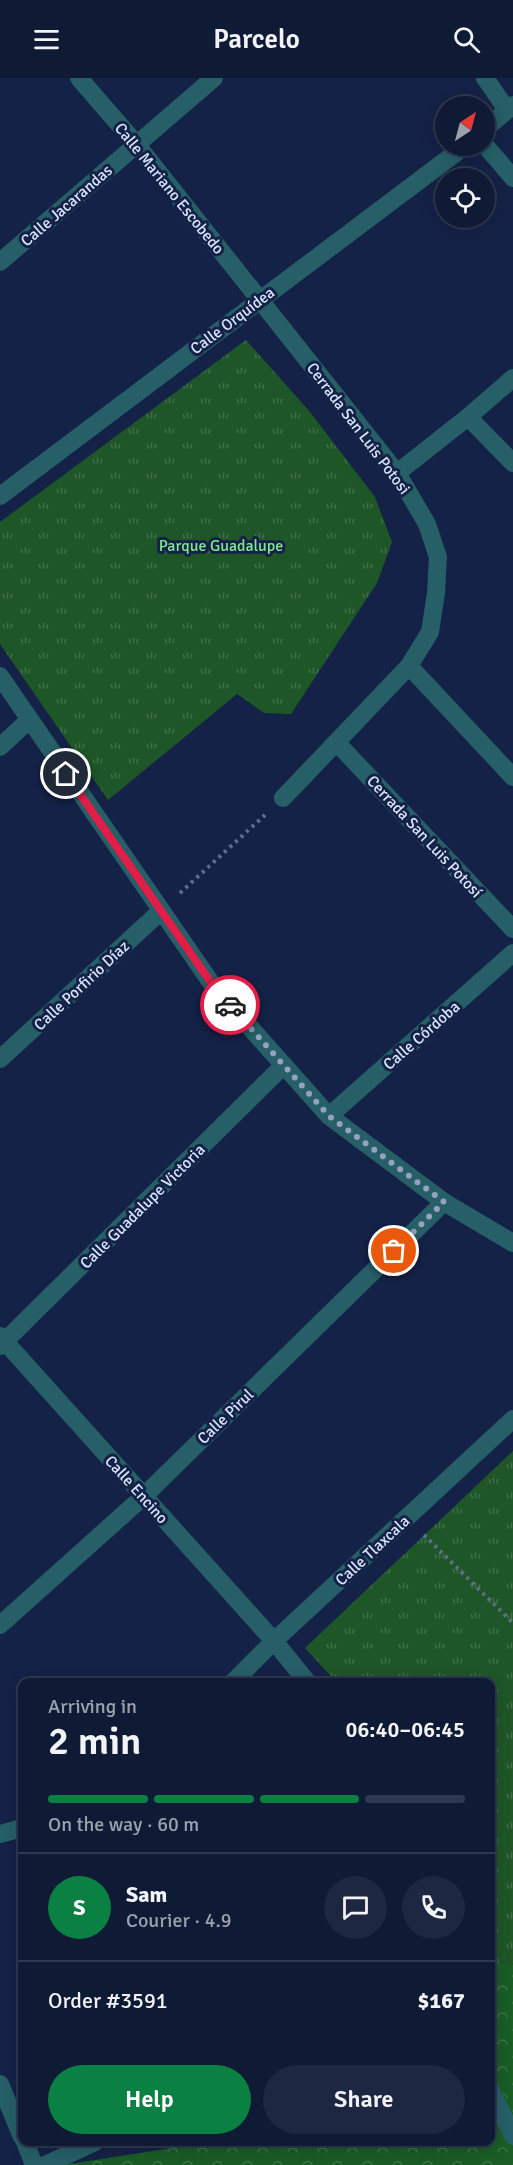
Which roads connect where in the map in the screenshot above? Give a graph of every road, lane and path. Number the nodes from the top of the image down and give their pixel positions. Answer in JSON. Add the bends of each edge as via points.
{"nodes":[{"id":1,"x":79,"y":78,"type":"edge"},
{"id":2,"x":214,"y":78,"type":"edge"},
{"id":3,"x":485,"y":78,"type":"edge"},
{"id":4,"x":510,"y":108,"type":"edge"},
{"id":5,"x":495,"y":121,"type":"edge"},
{"id":6,"x":137,"y":145,"type":"junction"},
{"id":7,"x":452,"y":156,"type":"edge"},
{"id":8,"x":494,"y":156,"type":"edge"},
{"id":9,"x":513,"y":178,"type":"edge"},
{"id":10,"x":0,"y":262,"type":"edge"},
{"id":11,"x":260,"y":299,"type":"junction"},
{"id":12,"x":513,"y":378,"type":"edge"},
{"id":13,"x":468,"y":417,"type":"junction"},
{"id":14,"x":513,"y":463,"type":"edge"},
{"id":15,"x":397,"y":473,"type":"junction"},
{"id":16,"x":0,"y":496,"type":"edge"},
{"id":17,"x":409,"y":666,"type":"junction"},
{"id":18,"x":0,"y":676,"type":"edge"},
{"id":19,"x":29,"y":720,"type":"junction"},
{"id":20,"x":337,"y":743,"type":"junction"},
{"id":21,"x":0,"y":747,"type":"edge"},
{"id":22,"x":513,"y":777,"type":"edge"},
{"id":23,"x":283,"y":798,"type":"joint"},
{"id":24,"x":161,"y":911,"type":"junction"},
{"id":25,"x":513,"y":929,"type":"edge"},
{"id":26,"x":513,"y":953,"type":"edge"},
{"id":27,"x":0,"y":1059,"type":"edge"},
{"id":28,"x":284,"y":1065,"type":"junction"},
{"id":29,"x":329,"y":1116,"type":"junction"},
{"id":30,"x":444,"y":1202,"type":"junction"},
{"id":31,"x":513,"y":1243,"type":"edge"},
{"id":32,"x":2,"y":1341,"type":"edge"},
{"id":33,"x":513,"y":1419,"type":"edge"},
{"id":34,"x":144,"y":1496,"type":"junction"},
{"id":35,"x":407,"y":1518,"type":"junction"},
{"id":36,"x":513,"y":1623,"type":"edge"},
{"id":37,"x":0,"y":1625,"type":"edge"},
{"id":38,"x":274,"y":1641,"type":"junction"},
{"id":39,"x":237,"y":1678,"type":"edge"},
{"id":40,"x":304,"y":1678,"type":"edge"},
{"id":41,"x":18,"y":1829,"type":"edge"},
{"id":42,"x":0,"y":1834,"type":"edge"},
{"id":43,"x":0,"y":2084,"type":"edge"},
{"id":44,"x":495,"y":2099,"type":"edge"},
{"id":45,"x":18,"y":2127,"type":"edge"},
{"id":46,"x":513,"y":2136,"type":"edge"},
{"id":47,"x":27,"y":2146,"type":"edge"},
{"id":48,"x":86,"y":2146,"type":"edge"},
{"id":49,"x":34,"y":2165,"type":"edge"},
{"id":50,"x":45,"y":2165,"type":"edge"}],
"edges":[{"from":1,"to":6,"type":"street","name":"Calle Mariano Escobedo"},
{"from":2,"to":6,"type":"street","name":"Calle Jacarandas"},
{"from":3,"to":4,"type":"street"},
{"from":4,"to":5,"type":"street"},
{"from":6,"to":10,"type":"street","name":"Calle Jacarandas"},
{"from":6,"to":11,"type":"street","name":"Calle Mariano Escobedo"},
{"from":7,"to":11,"type":"street","name":"Calle Orquídea"},
{"from":8,"to":9,"type":"street"},
{"from":11,"to":15,"type":"street","name":"Cerrada San Luis Potosi"},
{"from":11,"to":16,"type":"street","name":"Calle Orquídea"},
{"from":12,"to":13,"type":"street"},
{"from":13,"to":14,"type":"street"},
{"from":13,"to":15,"type":"street"},
{"from":15,"to":17,"type":"street","name":"Cerrada San Luis Potosi","via":[[427,524],[438,557],[430,632]]},
{"from":17,"to":20,"type":"street","name":"Cerrada San Luis Potosi"},
{"from":17,"to":22,"type":"street"},
{"from":18,"to":19,"type":"street"},
{"from":19,"to":21,"type":"street"},
{"from":19,"to":24,"type":"street"},
{"from":20,"to":23,"type":"street","name":"Cerrada San Luis Potosi"},
{"from":20,"to":25,"type":"street","name":"Cerrada San Luis Potosí"},
{"from":23,"to":24,"type":"path"},
{"from":24,"to":27,"type":"street","name":"Calle Porfirio Díaz"},
{"from":24,"to":28,"type":"street","via":[[214,987]]},
{"from":26,"to":29,"type":"street","name":"Calle Córdoba"},
{"from":28,"to":29,"type":"street"},
{"from":28,"to":32,"type":"street","name":"Calle Guadalupe Victoria"},
{"from":29,"to":30,"type":"street"},
{"from":30,"to":31,"type":"street"},
{"from":30,"to":34,"type":"street","name":"Calle Pirul"},
{"from":32,"to":34,"type":"street","name":"Calle Encino"},
{"from":33,"to":35,"type":"street","name":"Calle Tlaxcala"},
{"from":34,"to":37,"type":"street","name":"Calle Pirul"},
{"from":34,"to":38,"type":"street","name":"Calle Encino"},
{"from":35,"to":36,"type":"path"},
{"from":35,"to":38,"type":"street","name":"Calle Tlaxcala"},
{"from":38,"to":39,"type":"street","name":"Calle Tlaxcala"},
{"from":38,"to":40,"type":"street","name":"Calle Encino"},
{"from":41,"to":42,"type":"street"},
{"from":43,"to":45,"type":"street"},
{"from":44,"to":46,"type":"street"},
{"from":47,"to":49,"type":"street"},
{"from":48,"to":50,"type":"street"}]}
